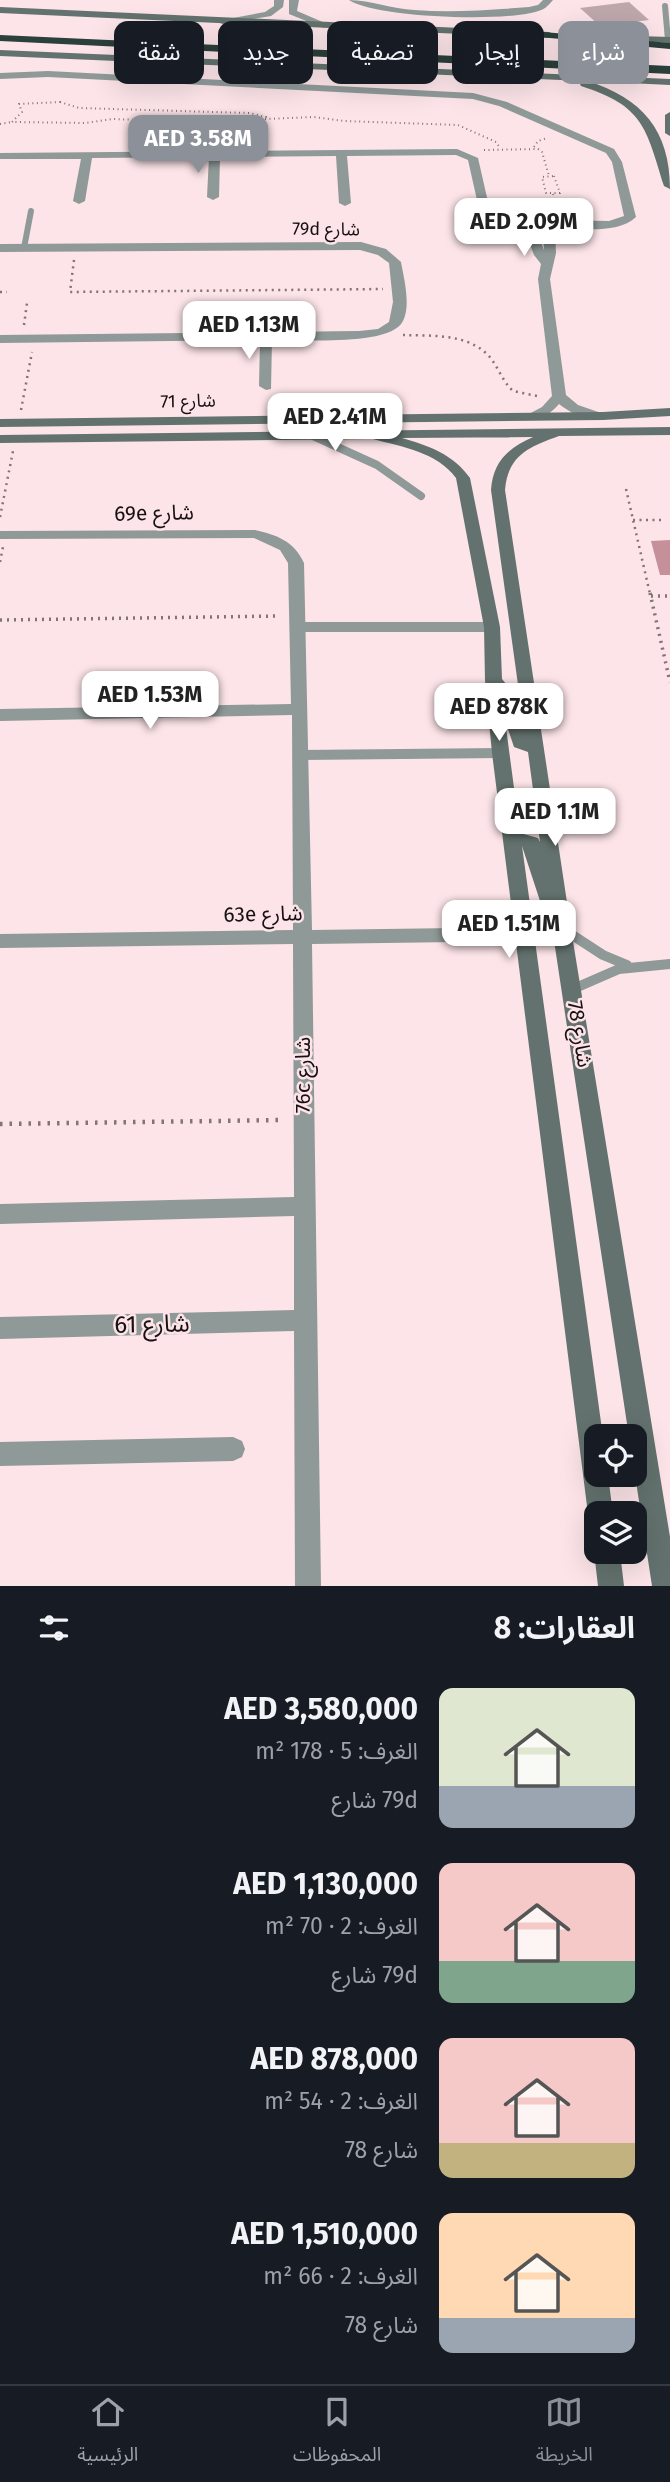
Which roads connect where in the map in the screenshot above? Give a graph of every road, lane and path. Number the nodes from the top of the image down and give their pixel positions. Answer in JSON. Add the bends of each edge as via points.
{"nodes":[{"id":1,"x":279,"y":0,"type":"edge"},
{"id":2,"x":294,"y":0,"type":"edge"},
{"id":3,"x":354,"y":0,"type":"edge"},
{"id":4,"x":462,"y":0,"type":"edge"},
{"id":5,"x":548,"y":0,"type":"edge"},
{"id":6,"x":665,"y":6,"type":"dead end"},
{"id":7,"x":0,"y":10,"type":"edge"},
{"id":8,"x":464,"y":12,"type":"junction"},
{"id":9,"x":219,"y":21,"type":"joint"},
{"id":10,"x":313,"y":25,"type":"edge"},
{"id":11,"x":0,"y":26,"type":"edge"},
{"id":12,"x":327,"y":26,"type":"joint"},
{"id":13,"x":544,"y":35,"type":"edge"},
{"id":14,"x":0,"y":38,"type":"edge"},
{"id":15,"x":669,"y":42,"type":"edge"},
{"id":16,"x":452,"y":47,"type":"edge"},
{"id":17,"x":1,"y":53,"type":"edge"},
{"id":18,"x":649,"y":55,"type":"edge"},
{"id":19,"x":670,"y":56,"type":"edge"},
{"id":20,"x":670,"y":70,"type":"edge"},
{"id":21,"x":452,"y":72,"type":"edge"},
{"id":22,"x":0,"y":76,"type":"edge"},
{"id":23,"x":544,"y":76,"type":"joint"},
{"id":24,"x":670,"y":82,"type":"edge"},
{"id":25,"x":670,"y":90,"type":"edge"},
{"id":26,"x":670,"y":114,"type":"edge"},
{"id":27,"x":265,"y":119,"type":"junction"},
{"id":28,"x":646,"y":119,"type":"junction"},
{"id":29,"x":12,"y":122,"type":"junction"},
{"id":30,"x":0,"y":124,"type":"edge"},
{"id":31,"x":670,"y":133,"type":"edge"},
{"id":32,"x":500,"y":148,"type":"junction"},
{"id":33,"x":341,"y":153,"type":"junction"},
{"id":34,"x":215,"y":154,"type":"junction"},
{"id":35,"x":87,"y":155,"type":"junction"},
{"id":36,"x":468,"y":155,"type":"junction"},
{"id":37,"x":0,"y":156,"type":"edge"},
{"id":38,"x":549,"y":176,"type":"junction"},
{"id":39,"x":543,"y":182,"type":"junction"},
{"id":40,"x":556,"y":182,"type":"junction"},
{"id":41,"x":670,"y":186,"type":"edge"},
{"id":42,"x":213,"y":197,"type":"dead end"},
{"id":43,"x":79,"y":201,"type":"dead end"},
{"id":44,"x":345,"y":203,"type":"dead end"},
{"id":45,"x":31,"y":211,"type":"dead end"},
{"id":46,"x":528,"y":225,"type":"junction"},
{"id":47,"x":549,"y":225,"type":"junction"},
{"id":48,"x":76,"y":247,"type":"junction"},
{"id":49,"x":0,"y":248,"type":"edge"},
{"id":50,"x":24,"y":248,"type":"junction"},
{"id":51,"x":546,"y":261,"type":"junction"},
{"id":52,"x":399,"y":289,"type":"junction"},
{"id":53,"x":0,"y":292,"type":"edge"},
{"id":54,"x":7,"y":292,"type":"dead end"},
{"id":55,"x":27,"y":303,"type":"dead end"},
{"id":56,"x":398,"y":335,"type":"dead end"},
{"id":57,"x":266,"y":337,"type":"junction"},
{"id":58,"x":0,"y":339,"type":"edge"},
{"id":59,"x":28,"y":339,"type":"junction"},
{"id":60,"x":266,"y":386,"type":"dead end"},
{"id":61,"x":559,"y":396,"type":"junction"},
{"id":62,"x":670,"y":412,"type":"edge"},
{"id":63,"x":532,"y":416,"type":"junction"},
{"id":64,"x":603,"y":416,"type":"junction"},
{"id":65,"x":0,"y":423,"type":"edge"},
{"id":66,"x":18,"y":423,"type":"junction"},
{"id":67,"x":670,"y":431,"type":"edge"},
{"id":68,"x":558,"y":432,"type":"junction"},
{"id":69,"x":311,"y":435,"type":"junction"},
{"id":70,"x":375,"y":435,"type":"junction"},
{"id":71,"x":7,"y":439,"type":"edge"},
{"id":72,"x":626,"y":489,"type":"dead end"},
{"id":73,"x":421,"y":496,"type":"dead end"},
{"id":74,"x":0,"y":517,"type":"edge"},
{"id":75,"x":633,"y":520,"type":"junction"},
{"id":76,"x":662,"y":520,"type":"dead end"},
{"id":77,"x":0,"y":536,"type":"edge"},
{"id":78,"x":296,"y":563,"type":"joint"},
{"id":79,"x":650,"y":596,"type":"junction"},
{"id":80,"x":670,"y":596,"type":"edge"},
{"id":81,"x":0,"y":621,"type":"edge"},
{"id":82,"x":299,"y":622,"type":"junction"},
{"id":83,"x":492,"y":627,"type":"junction"},
{"id":84,"x":493,"y":680,"type":"junction"},
{"id":85,"x":670,"y":682,"type":"edge"},
{"id":86,"x":300,"y":709,"type":"junction"},
{"id":87,"x":0,"y":715,"type":"edge"},
{"id":88,"x":537,"y":746,"type":"junction"},
{"id":89,"x":501,"y":753,"type":"junction"},
{"id":90,"x":301,"y":755,"type":"junction"},
{"id":91,"x":513,"y":843,"type":"junction"},
{"id":92,"x":562,"y":929,"type":"junction"},
{"id":93,"x":526,"y":933,"type":"junction"},
{"id":94,"x":302,"y":937,"type":"junction"},
{"id":95,"x":0,"y":941,"type":"edge"},
{"id":96,"x":670,"y":964,"type":"edge"},
{"id":97,"x":627,"y":965,"type":"junction"},
{"id":98,"x":573,"y":989,"type":"junction"},
{"id":99,"x":303,"y":1120,"type":"junction"},
{"id":100,"x":0,"y":1124,"type":"edge"},
{"id":101,"x":303,"y":1206,"type":"junction"},
{"id":102,"x":0,"y":1214,"type":"edge"},
{"id":103,"x":305,"y":1320,"type":"junction"},
{"id":104,"x":0,"y":1328,"type":"edge"},
{"id":105,"x":233,"y":1449,"type":"dead end"},
{"id":106,"x":0,"y":1454,"type":"edge"},
{"id":107,"x":599,"y":1501,"type":"edge"},
{"id":108,"x":608,"y":1564,"type":"edge"},
{"id":109,"x":307,"y":1586,"type":"edge"},
{"id":110,"x":611,"y":1586,"type":"edge"},
{"id":111,"x":666,"y":1586,"type":"edge"}],
"edges":[{"from":1,"to":9,"type":"street","via":[[277,9],[268,14]]},
{"from":2,"to":12,"type":"street","via":[[292,12]]},
{"from":3,"to":8,"type":"street","via":[[400,12]]},
{"from":4,"to":8,"type":"street"},
{"from":5,"to":8,"type":"street","via":[[529,10]]},
{"from":6,"to":15,"type":"lane"},
{"from":7,"to":9,"type":"street"},
{"from":10,"to":12,"type":"street"},
{"from":11,"to":16,"type":"highway"},
{"from":13,"to":15,"type":"highway"},
{"from":14,"to":20,"type":"highway"},
{"from":17,"to":21,"type":"street"},
{"from":18,"to":19,"type":"highway"},
{"from":22,"to":47,"type":"street","via":[[39,74],[494,100],[599,144],[616,158],[630,214],[627,220]]},
{"from":23,"to":24,"type":"street"},
{"from":23,"to":28,"type":"street","via":[[618,95]]},
{"from":25,"to":28,"type":"street","via":[[651,87],[639,94]]},
{"from":26,"to":31,"type":"street"},
{"from":27,"to":29,"type":"path"},
{"from":27,"to":29,"type":"path","via":[[255,114],[79,108],[56,102],[19,104],[22,112]]},
{"from":27,"to":32,"type":"path","via":[[314,117],[457,125],[493,140]]},
{"from":28,"to":41,"type":"street"},
{"from":29,"to":30,"type":"path"},
{"from":32,"to":36,"type":"path"},
{"from":32,"to":38,"type":"path","via":[[541,150]]},
{"from":33,"to":34,"type":"street"},
{"from":33,"to":36,"type":"street"},
{"from":33,"to":44,"type":"street"},
{"from":34,"to":35,"type":"street"},
{"from":34,"to":42,"type":"street"},
{"from":35,"to":37,"type":"street"},
{"from":35,"to":43,"type":"street"},
{"from":36,"to":46,"type":"street","via":[[474,160],[486,219]]},
{"from":38,"to":39,"type":"path","via":[[541,177]]},
{"from":38,"to":40,"type":"path"},
{"from":39,"to":40,"type":"path"},
{"from":39,"to":40,"type":"path","via":[[546,193],[559,193]]},
{"from":45,"to":50,"type":"lane"},
{"from":46,"to":47,"type":"street"},
{"from":46,"to":51,"type":"street"},
{"from":47,"to":51,"type":"street"},
{"from":48,"to":50,"type":"street","name":"79d شارع"},
{"from":48,"to":52,"type":"street","name":"79d شارع","via":[[361,246],[392,258]]},
{"from":48,"to":52,"type":"path","via":[[70,292]]},
{"from":49,"to":50,"type":"street","name":"79d شارع"},
{"from":51,"to":61,"type":"street","via":[[544,279]]},
{"from":52,"to":57,"type":"street","name":"79d شارع","via":[[401,317],[383,331]]},
{"from":53,"to":54,"type":"path"},
{"from":55,"to":59,"type":"path"},
{"from":56,"to":61,"type":"path","via":[[449,337],[472,344],[488,354],[509,390]]},
{"from":57,"to":59,"type":"street","name":"79d شارع"},
{"from":57,"to":60,"type":"street"},
{"from":58,"to":59,"type":"street","name":"79d شارع"},
{"from":59,"to":66,"type":"path"},
{"from":61,"to":63,"type":"street","via":[[547,410]]},
{"from":61,"to":64,"type":"street","via":[[570,407]]},
{"from":62,"to":64,"type":"street","name":"شارع 71"},
{"from":63,"to":64,"type":"street","name":"شارع 71"},
{"from":63,"to":66,"type":"street","name":"شارع 71"},
{"from":65,"to":66,"type":"street","name":"شارع 71"},
{"from":67,"to":68,"type":"street","name":"شارع 71"},
{"from":68,"to":70,"type":"street","name":"شارع 71"},
{"from":68,"to":88,"type":"street","name":"شارع 78","via":[[518,449],[497,479]]},
{"from":69,"to":70,"type":"street","name":"شارع 71"},
{"from":69,"to":71,"type":"street","name":"شارع 71"},
{"from":69,"to":73,"type":"lane","via":[[377,465]]},
{"from":70,"to":83,"type":"street","name":"شارع 78","via":[[428,450],[455,467],[463,478]]},
{"from":71,"to":74,"type":"path"},
{"from":72,"to":75,"type":"path"},
{"from":75,"to":76,"type":"path"},
{"from":75,"to":79,"type":"path"},
{"from":77,"to":78,"type":"street","name":"69e شارع","via":[[255,534],[284,544]]},
{"from":78,"to":82,"type":"street","name":"76c شارع"},
{"from":79,"to":80,"type":"path"},
{"from":79,"to":85,"type":"path"},
{"from":81,"to":82,"type":"path"},
{"from":82,"to":83,"type":"lane"},
{"from":82,"to":86,"type":"street","name":"76c شارع"},
{"from":83,"to":84,"type":"street","name":"شارع 78"},
{"from":84,"to":88,"type":"street","via":[[507,695],[520,743]]},
{"from":84,"to":89,"type":"street","name":"شارع 78"},
{"from":86,"to":87,"type":"street"},
{"from":86,"to":90,"type":"street","name":"76c شارع"},
{"from":88,"to":92,"type":"street","name":"شارع 78"},
{"from":89,"to":90,"type":"lane"},
{"from":89,"to":91,"type":"street","name":"شارع 78"},
{"from":90,"to":94,"type":"street","name":"76c شارع"},
{"from":91,"to":92,"type":"street","via":[[522,839],[535,847],[549,904]]},
{"from":91,"to":93,"type":"street","name":"شارع 78"},
{"from":92,"to":97,"type":"lane"},
{"from":92,"to":98,"type":"street","name":"شارع 78"},
{"from":93,"to":94,"type":"street","name":"63e شارع"},
{"from":93,"to":107,"type":"street","name":"شارع 78"},
{"from":94,"to":95,"type":"street","name":"63e شارع"},
{"from":94,"to":99,"type":"street","name":"76c شارع"},
{"from":96,"to":97,"type":"lane"},
{"from":97,"to":98,"type":"lane"},
{"from":98,"to":111,"type":"street","name":"شارع 78"},
{"from":99,"to":100,"type":"path"},
{"from":99,"to":101,"type":"street","name":"76c شارع"},
{"from":101,"to":102,"type":"street"},
{"from":101,"to":103,"type":"street","name":"76c شارع"},
{"from":103,"to":104,"type":"street","name":"شارع 61"},
{"from":103,"to":109,"type":"street","name":"76c شارع"},
{"from":105,"to":106,"type":"street"},
{"from":108,"to":110,"type":"street"}]}
